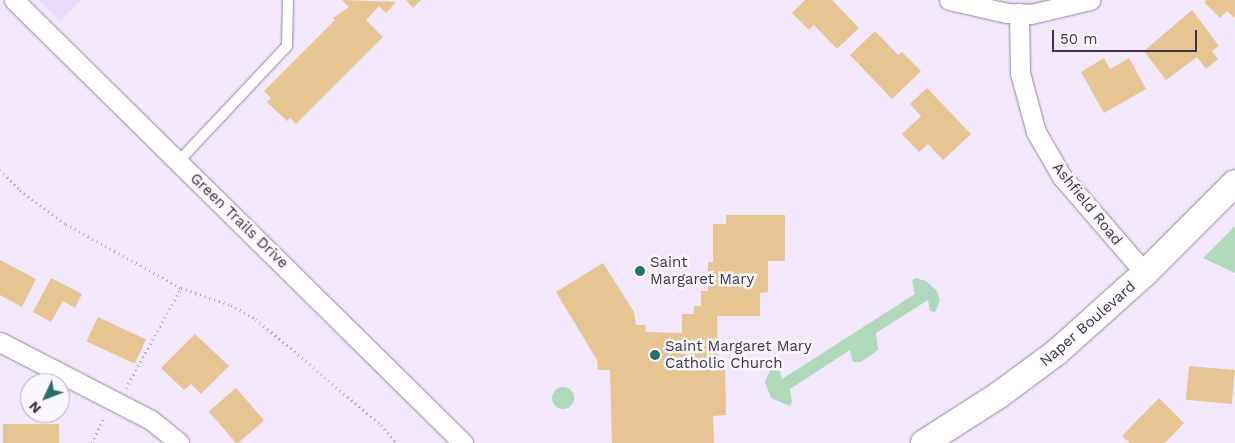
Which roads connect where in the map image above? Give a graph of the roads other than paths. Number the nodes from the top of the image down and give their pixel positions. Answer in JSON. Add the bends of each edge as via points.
{"nodes":[{"id":1,"x":9,"y":0,"type":"edge"},
{"id":2,"x":14,"y":0,"type":"edge"},
{"id":3,"x":288,"y":0,"type":"edge"},
{"id":4,"x":949,"y":0,"type":"edge"},
{"id":5,"x":1090,"y":0,"type":"edge"},
{"id":6,"x":0,"y":10,"type":"edge"},
{"id":7,"x":1019,"y":13,"type":"junction"},
{"id":8,"x":179,"y":161,"type":"junction"},
{"id":9,"x":1235,"y":183,"type":"edge"},
{"id":10,"x":1145,"y":273,"type":"junction"},
{"id":11,"x":0,"y":342,"type":"edge"},
{"id":12,"x":179,"y":443,"type":"edge"},
{"id":13,"x":463,"y":443,"type":"edge"},
{"id":14,"x":925,"y":443,"type":"edge"}],
"edges":[{"from":1,"to":6,"type":"street"},
{"from":2,"to":8,"type":"street","name":"Green Trails Drive"},
{"from":3,"to":8,"type":"lane","via":[[288,46]]},
{"from":4,"to":7,"type":"street"},
{"from":5,"to":7,"type":"street","via":[[1031,14]]},
{"from":7,"to":10,"type":"street","name":"Ashfield Road","via":[[1020,73],[1036,132],[1062,177]]},
{"from":8,"to":13,"type":"street","name":"Green Trails Drive"},
{"from":9,"to":10,"type":"main road","name":"Naper Boulevard"},
{"from":10,"to":14,"type":"main road","name":"Naper Boulevard","via":[[1031,373]]},
{"from":11,"to":12,"type":"street","via":[[151,420]]}]}
